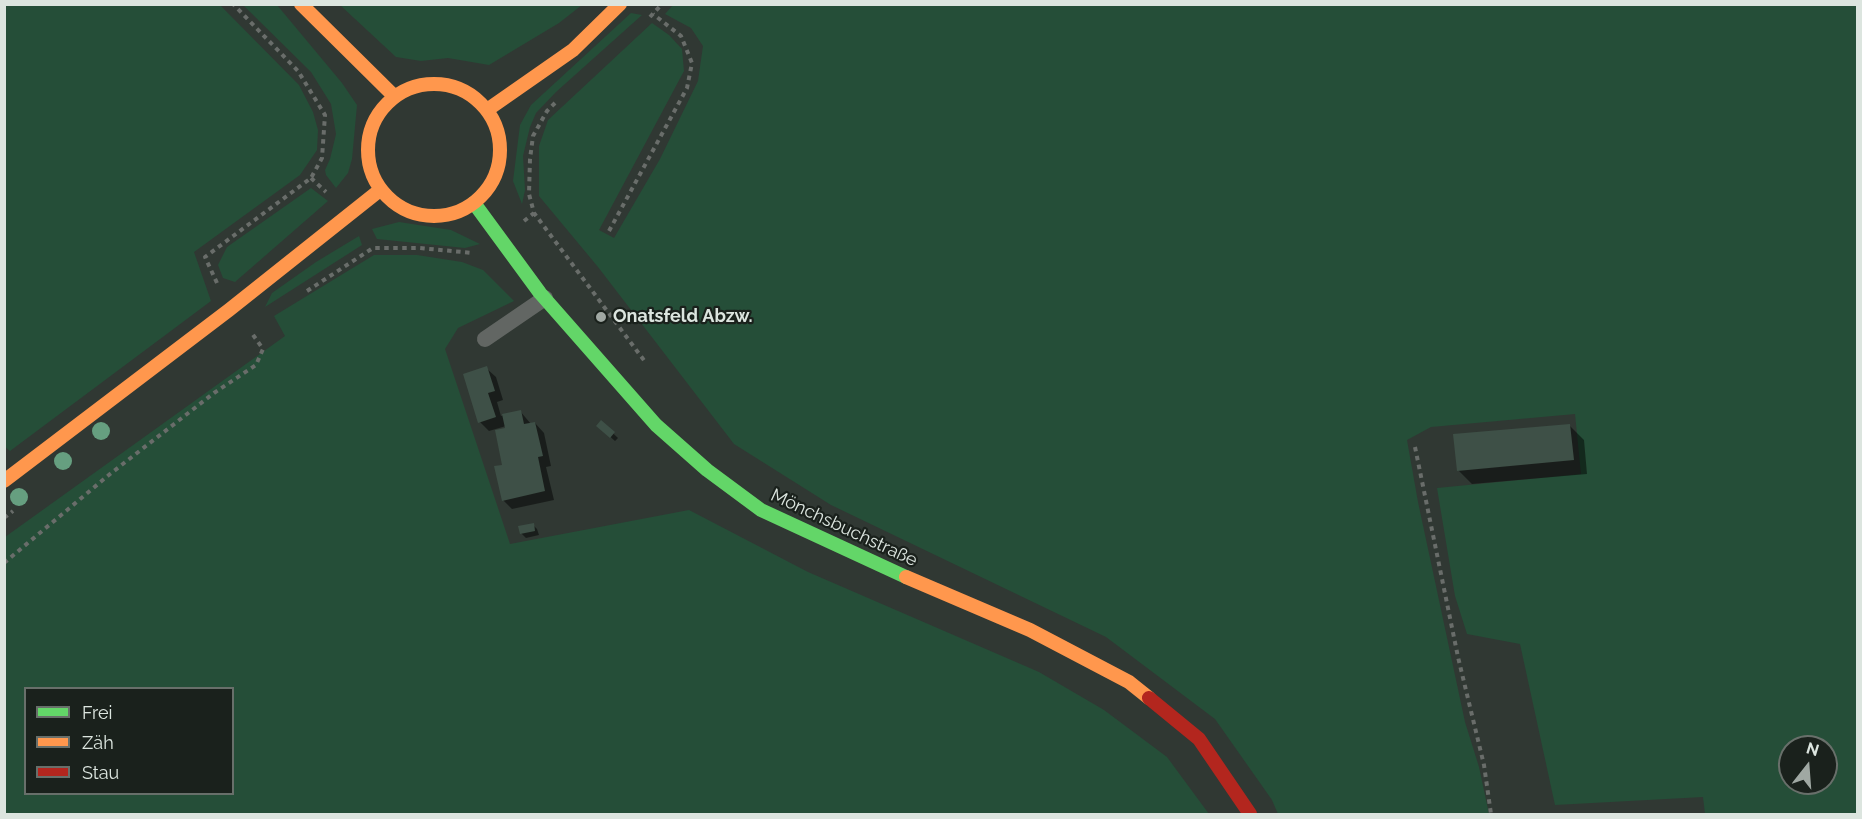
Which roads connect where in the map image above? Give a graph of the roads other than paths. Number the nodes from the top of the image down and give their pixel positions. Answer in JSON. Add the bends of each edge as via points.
{"nodes":[{"id":1,"x":301,"y":4,"type":"edge"},
{"id":2,"x":620,"y":4,"type":"edge"},
{"id":3,"x":394,"y":96,"type":"junction"},
{"id":4,"x":487,"y":110,"type":"junction"},
{"id":5,"x":380,"y":190,"type":"junction"},
{"id":6,"x":474,"y":203,"type":"junction"},
{"id":7,"x":545,"y":298,"type":"junction"},
{"id":8,"x":485,"y":339,"type":"dead end"},
{"id":9,"x":4,"y":481,"type":"edge"},
{"id":10,"x":1250,"y":814,"type":"edge"}],
"edges":[{"from":1,"to":3,"type":"street"},
{"from":2,"to":4,"type":"street","via":[[573,50]]},
{"from":3,"to":4,"type":"street","via":[[432,83],[453,86],[472,95]]},
{"from":3,"to":5,"type":"street","via":[[379,111],[370,130],[367,150],[370,171]]},
{"from":4,"to":6,"type":"street","via":[[497,128],[498,169]]},
{"from":5,"to":6,"type":"street","via":[[395,204],[414,213],[435,216],[456,213]]},
{"from":5,"to":9,"type":"street"},
{"from":6,"to":7,"type":"street","name":"Mönchsbuchstraße"},
{"from":7,"to":8,"type":"lane"},
{"from":7,"to":10,"type":"street","name":"Mönchsbuchstraße","via":[[656,425],[761,510],[1030,630],[1129,682],[1199,739]]}]}
